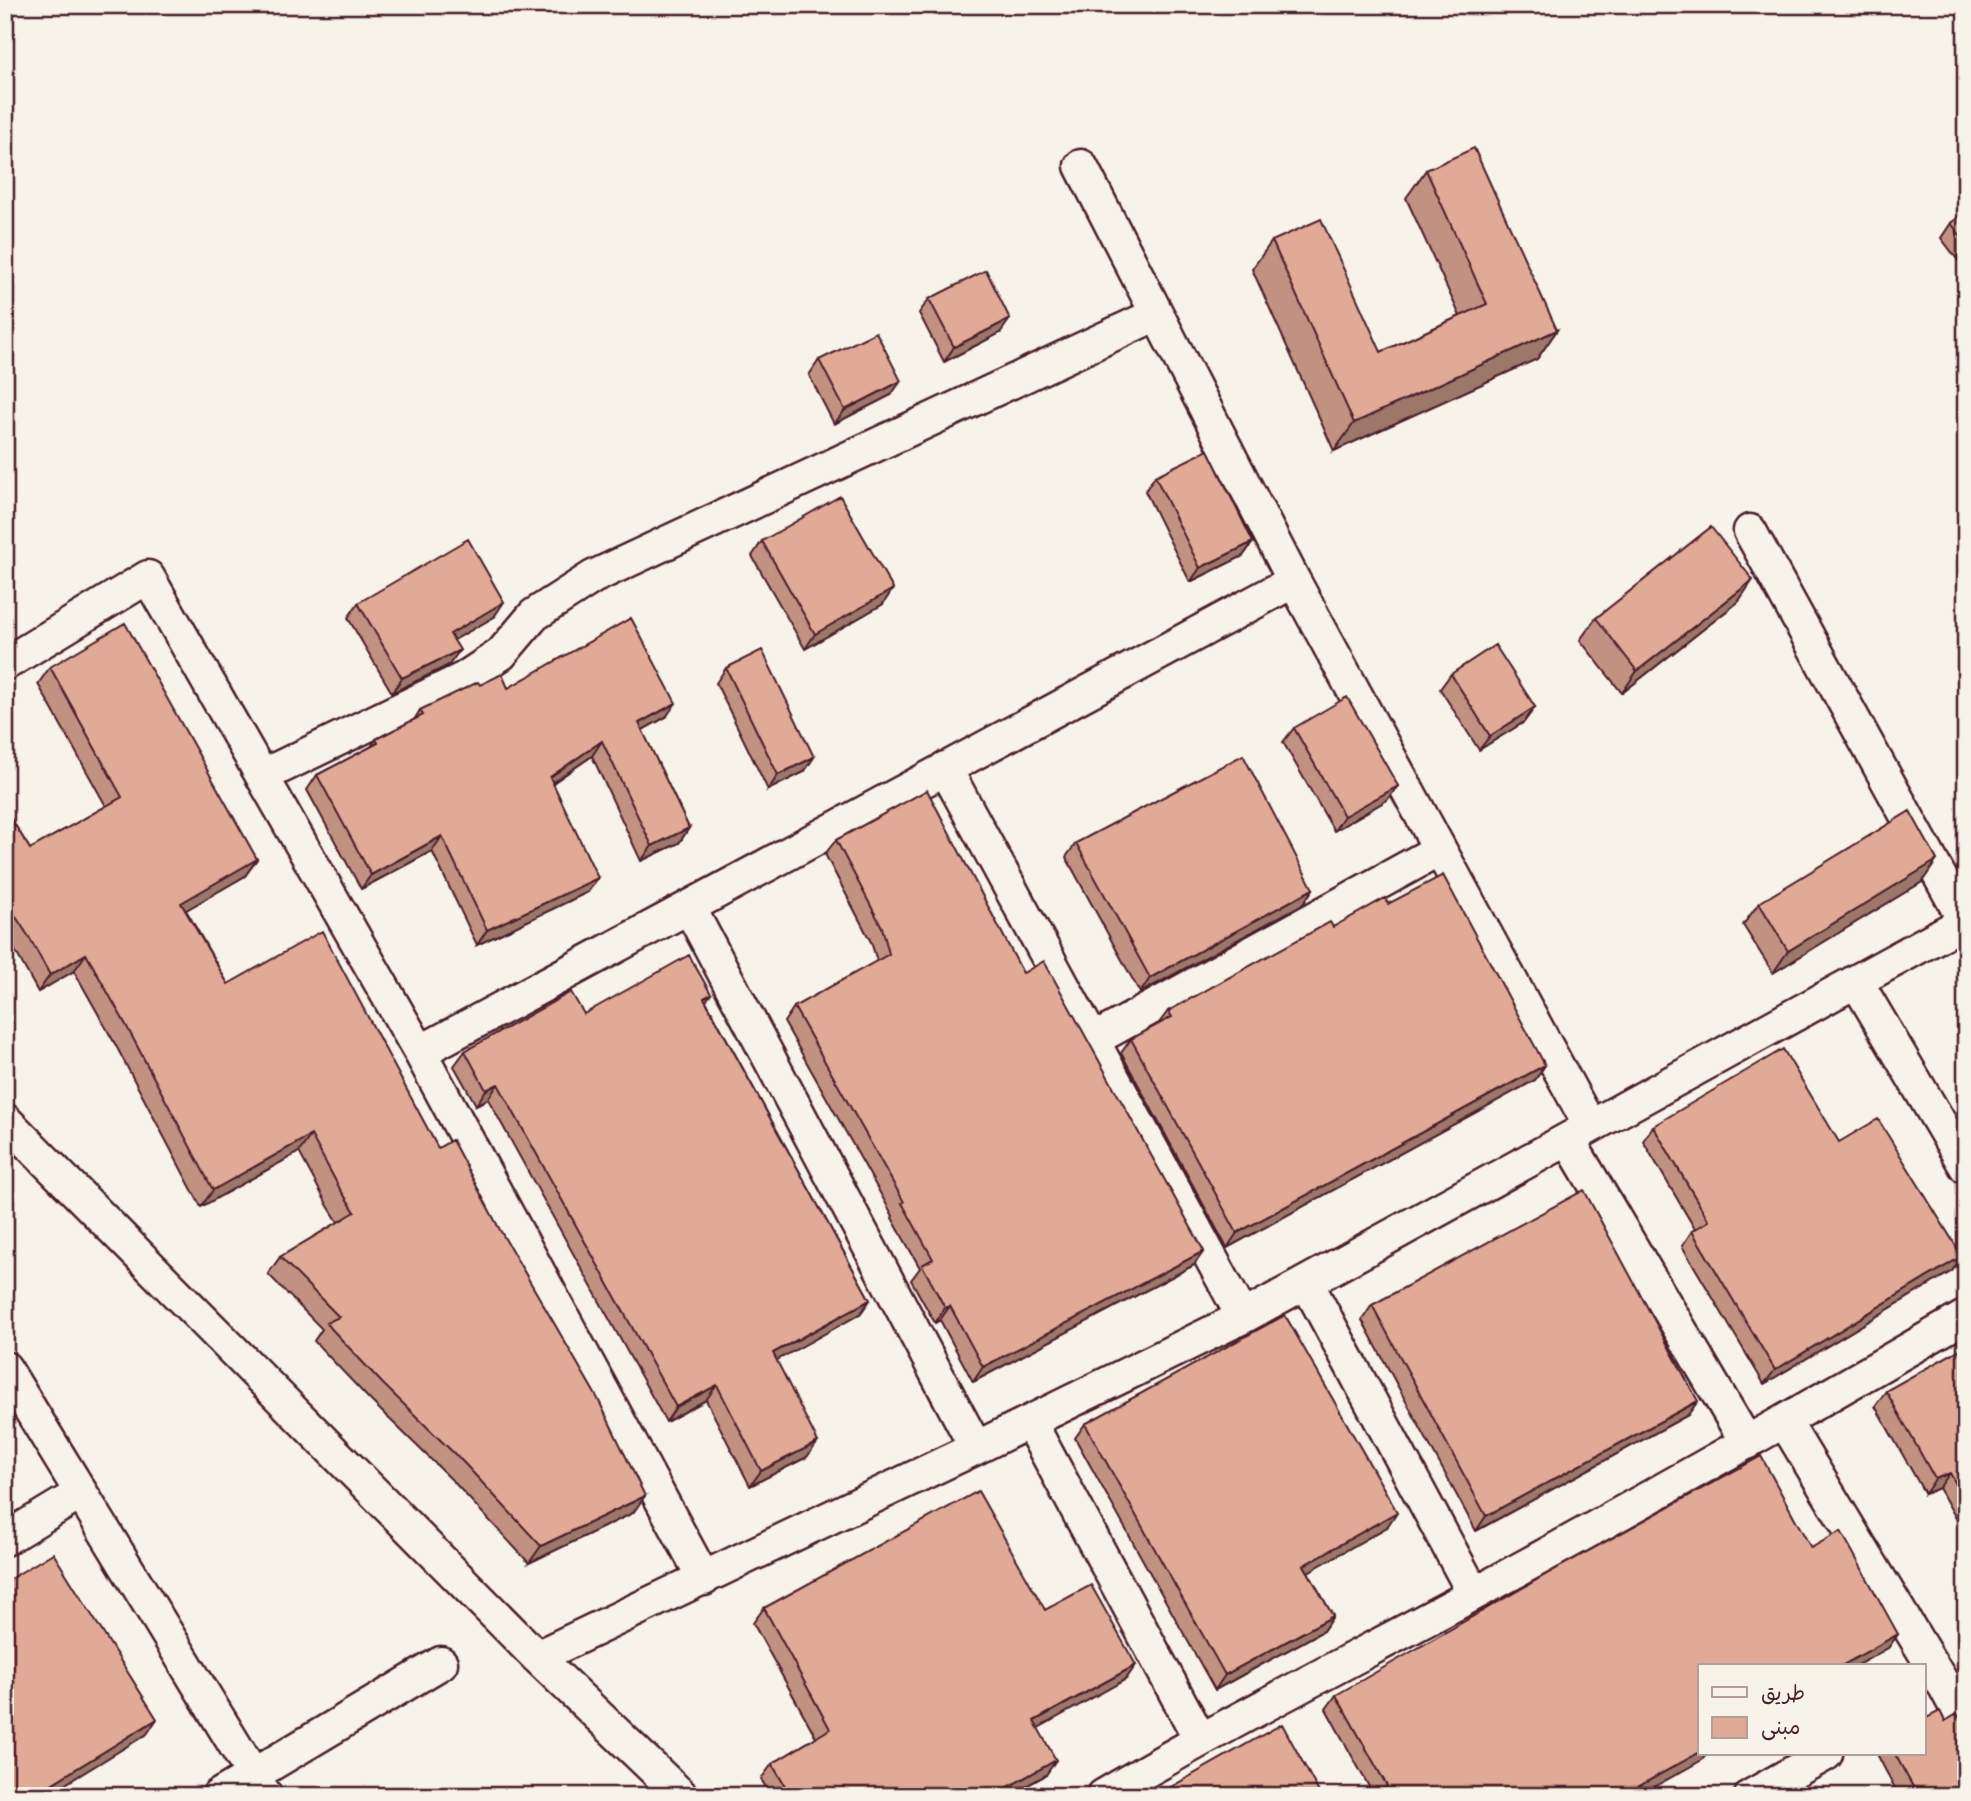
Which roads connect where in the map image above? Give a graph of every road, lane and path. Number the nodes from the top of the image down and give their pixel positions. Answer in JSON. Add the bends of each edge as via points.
{"nodes":[{"id":1,"x":1081,"y":166,"type":"dead end"},
{"id":2,"x":1157,"y":314,"type":"junction"},
{"id":3,"x":1750,"y":531,"type":"dead end"},
{"id":4,"x":1294,"y":581,"type":"junction"},
{"id":5,"x":5,"y":664,"type":"edge"},
{"id":6,"x":945,"y":768,"type":"junction"},
{"id":7,"x":262,"y":776,"type":"junction"},
{"id":8,"x":1439,"y":850,"type":"junction"},
{"id":9,"x":689,"y":907,"type":"junction"},
{"id":10,"x":1965,"y":921,"type":"edge"},
{"id":11,"x":1856,"y":981,"type":"junction"},
{"id":12,"x":1093,"y":1040,"type":"junction"},
{"id":13,"x":420,"y":1052,"type":"junction"},
{"id":14,"x":5,"y":1120,"type":"edge"},
{"id":15,"x":1579,"y":1133,"type":"junction"},
{"id":16,"x":1966,"y":1167,"type":"edge"},
{"id":17,"x":1307,"y":1283,"type":"junction"},
{"id":18,"x":1966,"y":1315,"type":"edge"},
{"id":19,"x":1243,"y":1317,"type":"junction"},
{"id":20,"x":5,"y":1368,"type":"edge"},
{"id":21,"x":1030,"y":1422,"type":"junction"},
{"id":22,"x":1785,"y":1422,"type":"junction"},
{"id":23,"x":1747,"y":1443,"type":"junction"},
{"id":24,"x":976,"y":1448,"type":"junction"},
{"id":25,"x":81,"y":1493,"type":"junction"},
{"id":26,"x":5,"y":1539,"type":"edge"},
{"id":27,"x":704,"y":1579,"type":"junction"},
{"id":28,"x":1474,"y":1594,"type":"junction"},
{"id":29,"x":537,"y":1657,"type":"junction"},
{"id":30,"x":441,"y":1663,"type":"dead end"},
{"id":31,"x":1945,"y":1688,"type":"edge"},
{"id":32,"x":1966,"y":1726,"type":"edge"},
{"id":33,"x":1200,"y":1738,"type":"junction"},
{"id":34,"x":1822,"y":1756,"type":"edge"},
{"id":35,"x":260,"y":1785,"type":"edge"},
{"id":36,"x":218,"y":1796,"type":"edge"},
{"id":37,"x":682,"y":1796,"type":"edge"},
{"id":38,"x":1103,"y":1796,"type":"edge"},
{"id":39,"x":1751,"y":1796,"type":"edge"}],
"edges":[{"from":1,"to":2,"type":"street"},
{"from":2,"to":4,"type":"street"},
{"from":2,"to":7,"type":"street","via":[[593,577],[534,615],[500,654],[463,679]]},
{"from":3,"to":10,"type":"street"},
{"from":4,"to":6,"type":"street"},
{"from":4,"to":8,"type":"street"},
{"from":5,"to":7,"type":"street","via":[[148,577]]},
{"from":6,"to":9,"type":"street"},
{"from":6,"to":12,"type":"street"},
{"from":7,"to":13,"type":"street"},
{"from":8,"to":12,"type":"street"},
{"from":8,"to":15,"type":"street"},
{"from":9,"to":13,"type":"street"},
{"from":9,"to":24,"type":"street"},
{"from":10,"to":11,"type":"street"},
{"from":11,"to":15,"type":"street"},
{"from":11,"to":16,"type":"street"},
{"from":12,"to":19,"type":"street"},
{"from":13,"to":27,"type":"street"},
{"from":14,"to":29,"type":"street"},
{"from":15,"to":17,"type":"street"},
{"from":15,"to":23,"type":"street"},
{"from":17,"to":19,"type":"street"},
{"from":17,"to":28,"type":"street"},
{"from":18,"to":22,"type":"street"},
{"from":19,"to":21,"type":"street"},
{"from":20,"to":25,"type":"street"},
{"from":21,"to":24,"type":"street"},
{"from":21,"to":33,"type":"street"},
{"from":22,"to":23,"type":"street"},
{"from":22,"to":31,"type":"street"},
{"from":23,"to":28,"type":"street"},
{"from":24,"to":27,"type":"street"},
{"from":25,"to":26,"type":"street"},
{"from":25,"to":35,"type":"street"},
{"from":27,"to":29,"type":"street"},
{"from":28,"to":33,"type":"street"},
{"from":29,"to":37,"type":"street"},
{"from":30,"to":35,"type":"street"},
{"from":31,"to":32,"type":"street"},
{"from":33,"to":38,"type":"street"},
{"from":34,"to":39,"type":"street"},
{"from":35,"to":36,"type":"street"}]}
